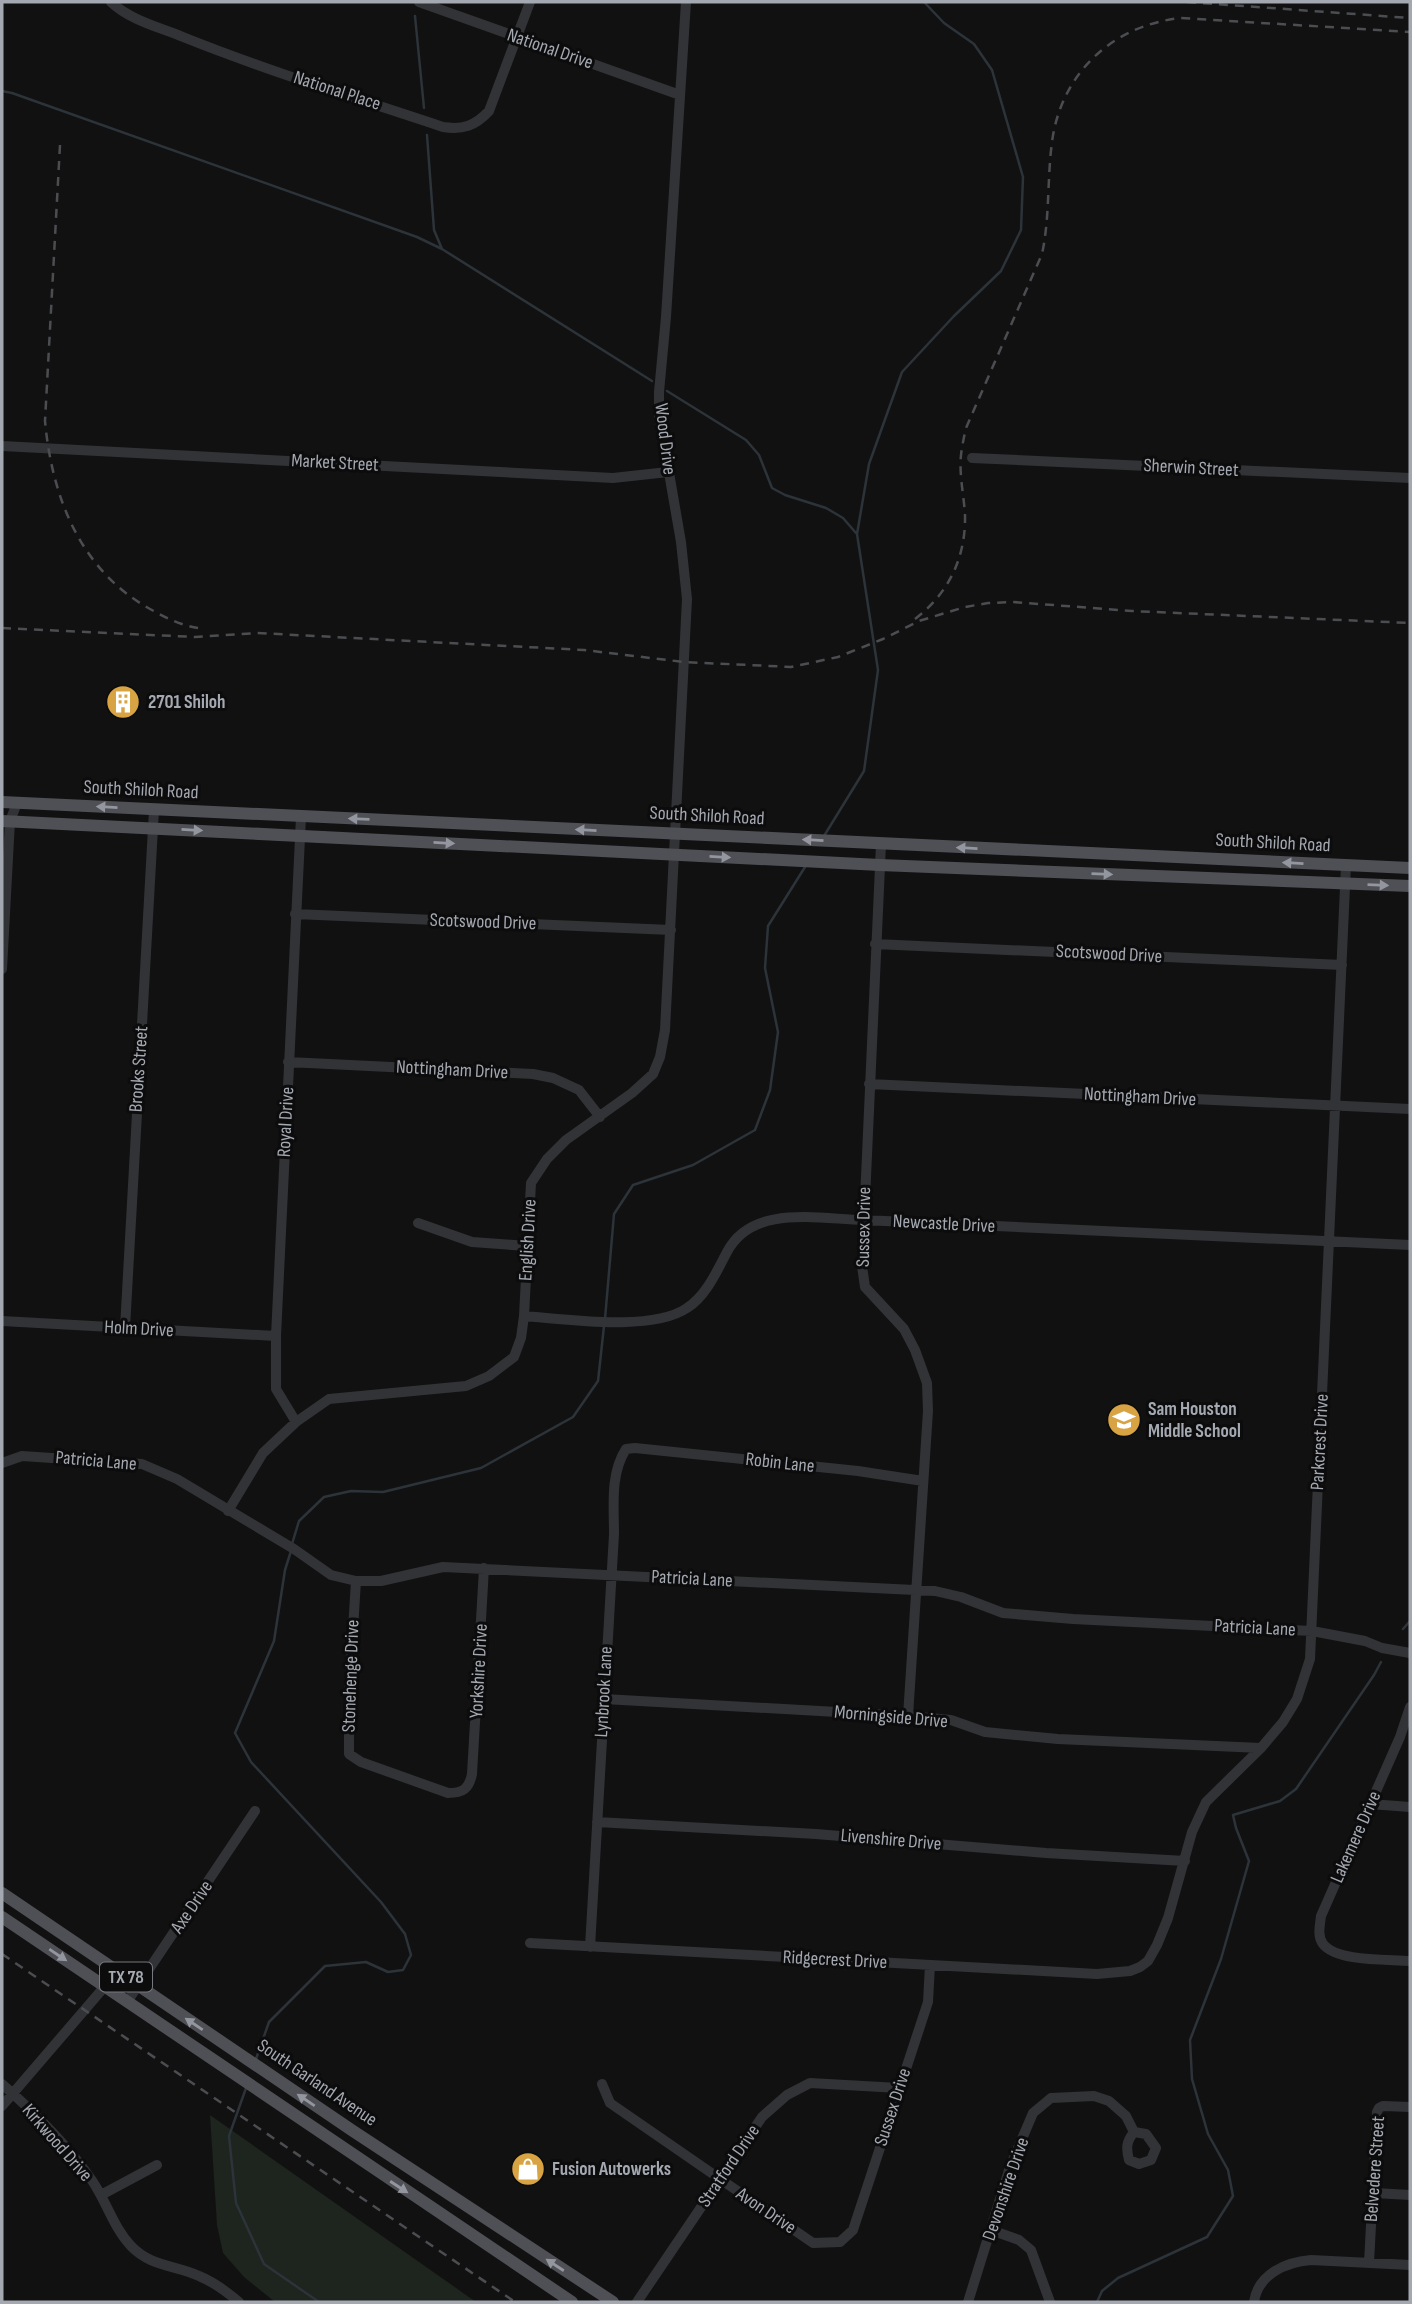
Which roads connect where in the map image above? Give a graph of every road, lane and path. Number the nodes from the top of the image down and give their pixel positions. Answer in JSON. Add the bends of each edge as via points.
{"nodes":[{"id":1,"x":111,"y":2,"type":"edge"},
{"id":2,"x":419,"y":2,"type":"edge"},
{"id":3,"x":530,"y":2,"type":"edge"},
{"id":4,"x":685,"y":2,"type":"edge"},
{"id":5,"x":517,"y":37,"type":"junction"},
{"id":6,"x":680,"y":95,"type":"junction"},
{"id":7,"x":2,"y":446,"type":"edge"},
{"id":8,"x":972,"y":458,"type":"dead end"},
{"id":9,"x":668,"y":472,"type":"junction"},
{"id":10,"x":1410,"y":478,"type":"edge"},
{"id":11,"x":2,"y":802,"type":"edge"},
{"id":12,"x":17,"y":803,"type":"junction"},
{"id":13,"x":154,"y":810,"type":"junction"},
{"id":14,"x":301,"y":817,"type":"junction"},
{"id":15,"x":6,"y":821,"type":"edge"},
{"id":16,"x":153,"y":828,"type":"junction"},
{"id":17,"x":675,"y":833,"type":"junction"},
{"id":18,"x":300,"y":836,"type":"junction"},
{"id":19,"x":881,"y":844,"type":"junction"},
{"id":20,"x":674,"y":855,"type":"junction"},
{"id":21,"x":880,"y":865,"type":"junction"},
{"id":22,"x":1346,"y":865,"type":"junction"},
{"id":23,"x":1410,"y":869,"type":"edge"},
{"id":24,"x":1345,"y":884,"type":"junction"},
{"id":25,"x":1410,"y":886,"type":"edge"},
{"id":26,"x":295,"y":914,"type":"junction"},
{"id":27,"x":671,"y":930,"type":"junction"},
{"id":28,"x":876,"y":944,"type":"junction"},
{"id":29,"x":1342,"y":965,"type":"junction"},
{"id":30,"x":2,"y":969,"type":"edge"},
{"id":31,"x":288,"y":1062,"type":"junction"},
{"id":32,"x":869,"y":1084,"type":"junction"},
{"id":33,"x":1336,"y":1106,"type":"junction"},
{"id":34,"x":1410,"y":1109,"type":"edge"},
{"id":35,"x":600,"y":1117,"type":"junction"},
{"id":36,"x":863,"y":1220,"type":"junction"},
{"id":37,"x":418,"y":1223,"type":"dead end"},
{"id":38,"x":1330,"y":1241,"type":"junction"},
{"id":39,"x":1410,"y":1245,"type":"edge"},
{"id":40,"x":527,"y":1247,"type":"junction"},
{"id":41,"x":524,"y":1316,"type":"junction"},
{"id":42,"x":2,"y":1321,"type":"edge"},
{"id":43,"x":125,"y":1328,"type":"junction"},
{"id":44,"x":276,"y":1336,"type":"junction"},
{"id":45,"x":296,"y":1422,"type":"junction"},
{"id":46,"x":635,"y":1448,"type":"joint"},
{"id":47,"x":2,"y":1463,"type":"edge"},
{"id":48,"x":923,"y":1481,"type":"junction"},
{"id":49,"x":228,"y":1511,"type":"junction"},
{"id":50,"x":484,"y":1568,"type":"junction"},
{"id":51,"x":610,"y":1575,"type":"junction"},
{"id":52,"x":356,"y":1581,"type":"junction"},
{"id":53,"x":916,"y":1590,"type":"junction"},
{"id":54,"x":1312,"y":1631,"type":"junction"},
{"id":55,"x":1410,"y":1653,"type":"edge"},
{"id":56,"x":604,"y":1699,"type":"junction"},
{"id":57,"x":1410,"y":1707,"type":"edge"},
{"id":58,"x":908,"y":1716,"type":"junction"},
{"id":59,"x":1261,"y":1748,"type":"junction"},
{"id":60,"x":472,"y":1774,"type":"joint"},
{"id":61,"x":1370,"y":1804,"type":"junction"},
{"id":62,"x":1410,"y":1807,"type":"edge"},
{"id":63,"x":255,"y":1811,"type":"dead end"},
{"id":64,"x":597,"y":1822,"type":"junction"},
{"id":65,"x":1185,"y":1861,"type":"junction"},
{"id":66,"x":2,"y":1893,"type":"edge"},
{"id":67,"x":2,"y":1917,"type":"edge"},
{"id":68,"x":530,"y":1944,"type":"dead end"},
{"id":69,"x":590,"y":1947,"type":"junction"},
{"id":70,"x":1410,"y":1961,"type":"edge"},
{"id":71,"x":930,"y":1965,"type":"junction"},
{"id":72,"x":1140,"y":1967,"type":"joint"},
{"id":73,"x":118,"y":1971,"type":"junction"},
{"id":74,"x":138,"y":1986,"type":"junction"},
{"id":75,"x":105,"y":1987,"type":"junction"},
{"id":76,"x":127,"y":2002,"type":"junction"},
{"id":77,"x":2,"y":2084,"type":"edge"},
{"id":78,"x":602,"y":2084,"type":"dead end"},
{"id":79,"x":899,"y":2088,"type":"junction"},
{"id":80,"x":12,"y":2092,"type":"junction"},
{"id":81,"x":2,"y":2106,"type":"edge"},
{"id":82,"x":1410,"y":2107,"type":"edge"},
{"id":83,"x":1134,"y":2132,"type":"dead end"},
{"id":84,"x":157,"y":2165,"type":"dead end"},
{"id":85,"x":721,"y":2180,"type":"junction"},
{"id":86,"x":1374,"y":2193,"type":"junction"},
{"id":87,"x":101,"y":2195,"type":"junction"},
{"id":88,"x":1410,"y":2195,"type":"edge"},
{"id":89,"x":991,"y":2230,"type":"junction"},
{"id":90,"x":840,"y":2242,"type":"joint"},
{"id":91,"x":1369,"y":2263,"type":"junction"},
{"id":92,"x":1410,"y":2264,"type":"edge"},
{"id":93,"x":239,"y":2302,"type":"edge"},
{"id":94,"x":572,"y":2302,"type":"edge"},
{"id":95,"x":613,"y":2302,"type":"edge"},
{"id":96,"x":637,"y":2302,"type":"edge"},
{"id":97,"x":968,"y":2302,"type":"edge"},
{"id":98,"x":1049,"y":2302,"type":"edge"},
{"id":99,"x":1254,"y":2302,"type":"edge"}],
"edges":[{"from":1,"to":5,"type":"street","name":"National Place","via":[[142,20],[231,56],[456,129],[480,121],[489,111]]},
{"from":2,"to":5,"type":"street","name":"National Drive"},
{"from":3,"to":5,"type":"street","name":"National Place"},
{"from":4,"to":6,"type":"street","name":"Wood Drive"},
{"from":5,"to":6,"type":"street","name":"National Drive"},
{"from":6,"to":9,"type":"street","name":"Wood Drive","via":[[659,392]]},
{"from":7,"to":9,"type":"street","name":"Market Street","via":[[613,478]]},
{"from":8,"to":10,"type":"street","name":"Sherwin Street"},
{"from":9,"to":17,"type":"street","name":"Wood Drive","via":[[687,599]]},
{"from":11,"to":12,"type":"main road","name":"South Shiloh Road"},
{"from":13,"to":12,"type":"main road","name":"South Shiloh Road","one_way":true},
{"from":12,"to":15,"type":"street"},
{"from":13,"to":14,"type":"main road","name":"South Shiloh Road"},
{"from":13,"to":16,"type":"street","name":"Brooks Street"},
{"from":17,"to":14,"type":"main road","name":"South Shiloh Road","one_way":true},
{"from":14,"to":18,"type":"street","name":"Royal Drive"},
{"from":15,"to":16,"type":"main road","name":"South Shiloh Road"},
{"from":15,"to":30,"type":"street"},
{"from":16,"to":18,"type":"main road","name":"South Shiloh Road","one_way":true},
{"from":16,"to":43,"type":"street","name":"Brooks Street"},
{"from":19,"to":17,"type":"main road","name":"South Shiloh Road","one_way":true},
{"from":17,"to":20,"type":"street","name":"English Drive"},
{"from":18,"to":20,"type":"main road","name":"South Shiloh Road","one_way":true},
{"from":18,"to":26,"type":"street","name":"Royal Drive"},
{"from":19,"to":21,"type":"street","name":"Sussex Drive"},
{"from":22,"to":19,"type":"main road","name":"South Shiloh Road","one_way":true},
{"from":20,"to":21,"type":"main road","name":"South Shiloh Road","one_way":true},
{"from":20,"to":27,"type":"street","name":"English Drive"},
{"from":21,"to":24,"type":"main road","name":"South Shiloh Road","one_way":true},
{"from":21,"to":28,"type":"street","name":"Sussex Drive"},
{"from":22,"to":23,"type":"main road","name":"South Shiloh Road"},
{"from":22,"to":24,"type":"street","name":"Parkcrest Drive"},
{"from":24,"to":25,"type":"main road","name":"South Shiloh Road","one_way":true},
{"from":24,"to":29,"type":"street","name":"Parkcrest Drive"},
{"from":26,"to":27,"type":"street","name":"Scotswood Drive"},
{"from":26,"to":31,"type":"street","name":"Royal Drive"},
{"from":27,"to":35,"type":"street","name":"English Drive","via":[[660,1057],[653,1074]]},
{"from":28,"to":29,"type":"street","name":"Scotswood Drive"},
{"from":28,"to":32,"type":"street","name":"Sussex Drive"},
{"from":29,"to":33,"type":"street","name":"Parkcrest Drive"},
{"from":31,"to":35,"type":"street","name":"Nottingham Drive","via":[[533,1074],[579,1090]]},
{"from":31,"to":44,"type":"street","name":"Royal Drive"},
{"from":32,"to":33,"type":"street","name":"Nottingham Drive"},
{"from":32,"to":36,"type":"street","name":"Sussex Drive"},
{"from":33,"to":34,"type":"street","name":"Nottingham Drive"},
{"from":33,"to":38,"type":"street","name":"Parkcrest Drive"},
{"from":35,"to":40,"type":"street","name":"English Drive","via":[[547,1158],[531,1183]]},
{"from":36,"to":38,"type":"street","name":"Newcastle Drive"},
{"from":36,"to":41,"type":"street","name":"Newcastle Drive","via":[[762,1221],[730,1245],[713,1278],[687,1308],[660,1320]]},
{"from":36,"to":48,"type":"street","name":"Sussex Drive","via":[[865,1287],[904,1329],[928,1383]]},
{"from":37,"to":40,"type":"street","via":[[472,1242]]},
{"from":38,"to":39,"type":"street","name":"Newcastle Drive"},
{"from":38,"to":54,"type":"street","name":"Parkcrest Drive"},
{"from":40,"to":41,"type":"street","name":"English Drive"},
{"from":41,"to":45,"type":"street","name":"English Drive","via":[[514,1357],[489,1376],[466,1386],[329,1399]]},
{"from":42,"to":43,"type":"street","name":"Holm Drive"},
{"from":43,"to":44,"type":"street","name":"Holm Drive"},
{"from":44,"to":45,"type":"street","name":"Royal Drive","via":[[276,1389]]},
{"from":45,"to":49,"type":"street","name":"English Drive","via":[[263,1454]]},
{"from":46,"to":48,"type":"street","name":"Robin Lane"},
{"from":46,"to":51,"type":"street","name":"Lynbrook Lane","via":[[626,1449],[618,1467]]},
{"from":47,"to":49,"type":"street","name":"Patricia Lane","via":[[22,1456],[142,1464],[177,1479]]},
{"from":48,"to":53,"type":"street","name":"Sussex Drive"},
{"from":49,"to":52,"type":"street","name":"Patricia Lane","via":[[331,1575]]},
{"from":50,"to":51,"type":"street","name":"Patricia Lane"},
{"from":50,"to":52,"type":"street","name":"Patricia Lane","via":[[443,1567],[380,1581]]},
{"from":50,"to":60,"type":"street","name":"Yorkshire Drive"},
{"from":51,"to":53,"type":"street","name":"Patricia Lane"},
{"from":51,"to":56,"type":"street","name":"Lynbrook Lane"},
{"from":52,"to":60,"type":"street","name":"Stonehenge Drive","via":[[349,1754],[448,1793],[460,1793],[469,1786]]},
{"from":53,"to":54,"type":"street","name":"Patricia Lane","via":[[961,1597],[1003,1613]]},
{"from":53,"to":58,"type":"street","name":"Sussex Drive"},
{"from":54,"to":55,"type":"street","name":"Patricia Lane"},
{"from":54,"to":59,"type":"street","name":"Parkcrest Drive","via":[[1310,1659],[1297,1699]]},
{"from":56,"to":58,"type":"street","name":"Morningside Drive"},
{"from":56,"to":64,"type":"street","name":"Lynbrook Lane"},
{"from":57,"to":61,"type":"street","name":"Lakemere Drive"},
{"from":58,"to":59,"type":"street","name":"Morningside Drive","via":[[951,1720],[985,1732],[1058,1739]]},
{"from":59,"to":65,"type":"street","name":"Parkcrest Drive","via":[[1206,1802]]},
{"from":61,"to":62,"type":"street"},
{"from":61,"to":70,"type":"street","name":"Lakemere Drive","via":[[1321,1916],[1319,1934],[1322,1943],[1336,1954]]},
{"from":63,"to":74,"type":"street","name":"Axe Drive"},
{"from":64,"to":65,"type":"street","name":"Livenshire Drive"},
{"from":64,"to":69,"type":"street","name":"Lynbrook Lane"},
{"from":65,"to":72,"type":"street","name":"Parkcrest Drive","via":[[1157,1945]]},
{"from":66,"to":73,"type":"main road","name":"South Garland Avenue","number":"TX 78"},
{"from":67,"to":75,"type":"main road","name":"South Garland Avenue","number":"TX 78","one_way":true},
{"from":68,"to":69,"type":"street","name":"Ridgecrest Drive"},
{"from":69,"to":71,"type":"street","name":"Ridgecrest Drive"},
{"from":71,"to":72,"type":"street","name":"Ridgecrest Drive","via":[[1097,1974]]},
{"from":71,"to":79,"type":"street","name":"Sussex Drive","via":[[928,2002]]},
{"from":73,"to":74,"type":"main road","name":"South Garland Avenue","number":"TX 78"},
{"from":73,"to":75,"type":"street"},
{"from":74,"to":76,"type":"street","name":"Axe Drive"},
{"from":95,"to":74,"type":"main road","name":"South Garland Avenue","number":"TX 78","one_way":true},
{"from":75,"to":76,"type":"main road","name":"South Garland Avenue","number":"TX 78"},
{"from":75,"to":80,"type":"street"},
{"from":76,"to":94,"type":"main road","name":"South Garland Avenue","number":"TX 78","one_way":true},
{"from":77,"to":80,"type":"street","name":"Kirkwood Drive"},
{"from":78,"to":85,"type":"street","name":"Avon Drive","via":[[610,2103]]},
{"from":79,"to":85,"type":"street","name":"Stratford Drive","via":[[810,2082],[762,2117]]},
{"from":79,"to":90,"type":"street","name":"Sussex Drive","via":[[853,2230]]},
{"from":80,"to":81,"type":"street"},
{"from":80,"to":87,"type":"street","name":"Kirkwood Drive","via":[[50,2128]]},
{"from":82,"to":86,"type":"street","name":"Belvedere Street","via":[[1379,2108]]},
{"from":83,"to":89,"type":"street","name":"Devonshire Drive","via":[[1126,2116],[1109,2101],[1094,2096],[1051,2098],[1033,2113]]},
{"from":84,"to":87,"type":"street","name":"Kirkwood Drive"},
{"from":85,"to":90,"type":"street","name":"Avon Drive","via":[[813,2243]]},
{"from":85,"to":96,"type":"street","name":"Stratford Drive"},
{"from":86,"to":88,"type":"street"},
{"from":86,"to":91,"type":"street","name":"Belvedere Street"},
{"from":87,"to":93,"type":"street","name":"Kirkwood Drive","via":[[116,2227],[148,2260],[197,2275]]},
{"from":89,"to":97,"type":"street","name":"Devonshire Drive"},
{"from":89,"to":98,"type":"street","via":[[1019,2239],[1031,2250]]},
{"from":91,"to":92,"type":"street"},
{"from":91,"to":99,"type":"street","via":[[1294,2261],[1266,2277]]}]}
